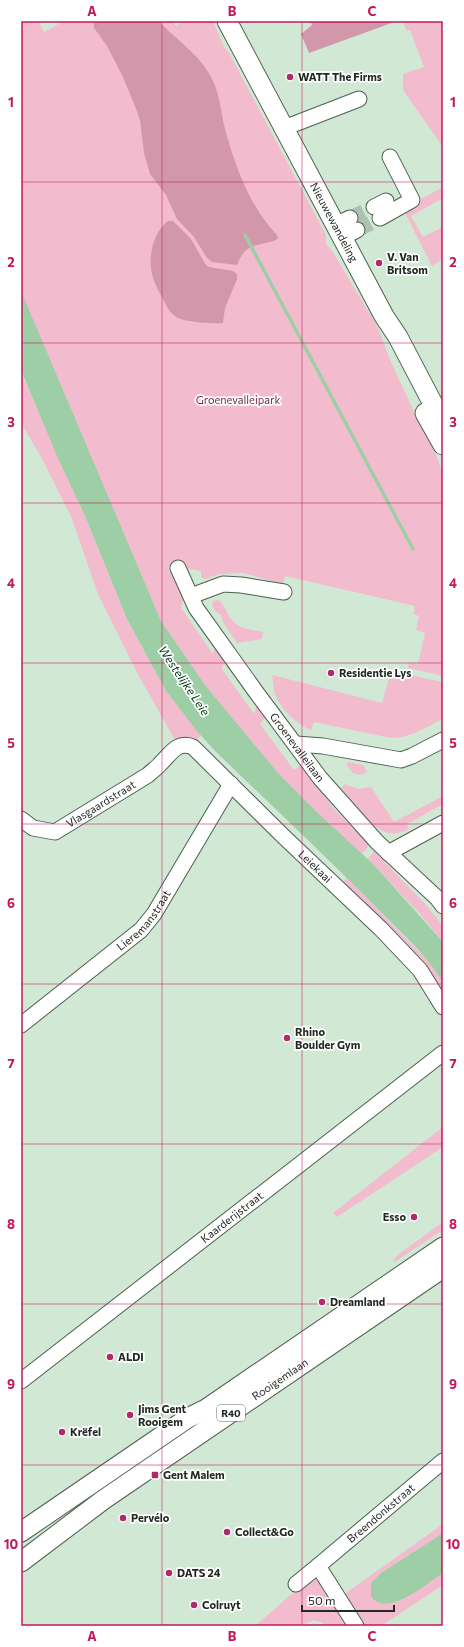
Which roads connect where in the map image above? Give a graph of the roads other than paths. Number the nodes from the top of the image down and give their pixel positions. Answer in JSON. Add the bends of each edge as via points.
{"nodes":[{"id":1,"x":227,"y":21,"type":"edge"},
{"id":2,"x":359,"y":100,"type":"dead end"},
{"id":3,"x":284,"y":128,"type":"junction"},
{"id":4,"x":390,"y":157,"type":"dead end"},
{"id":5,"x":380,"y":209,"type":"tunnel mouth"},
{"id":6,"x":384,"y":316,"type":"junction"},
{"id":7,"x":425,"y":413,"type":"junction"},
{"id":8,"x":443,"y":423,"type":"edge"},
{"id":9,"x":443,"y":434,"type":"edge"},
{"id":10,"x":443,"y":445,"type":"edge"},
{"id":11,"x":178,"y":568,"type":"dead end"},
{"id":12,"x":284,"y":592,"type":"dead end"},
{"id":13,"x":191,"y":596,"type":"junction"},
{"id":14,"x":443,"y":740,"type":"edge"},
{"id":15,"x":296,"y":744,"type":"junction"},
{"id":16,"x":174,"y":749,"type":"joint"},
{"id":17,"x":231,"y":784,"type":"junction"},
{"id":18,"x":21,"y":819,"type":"edge"},
{"id":19,"x":443,"y":823,"type":"edge"},
{"id":20,"x":388,"y":853,"type":"junction"},
{"id":21,"x":443,"y":906,"type":"edge"},
{"id":22,"x":443,"y":1007,"type":"edge"},
{"id":23,"x":21,"y":1025,"type":"edge"},
{"id":24,"x":443,"y":1053,"type":"edge"},
{"id":25,"x":443,"y":1247,"type":"edge"},
{"id":26,"x":443,"y":1268,"type":"edge"},
{"id":27,"x":21,"y":1381,"type":"edge"},
{"id":28,"x":443,"y":1461,"type":"edge"},
{"id":29,"x":21,"y":1532,"type":"edge"},
{"id":30,"x":21,"y":1562,"type":"edge"},
{"id":31,"x":318,"y":1566,"type":"junction"},
{"id":32,"x":296,"y":1584,"type":"dead end"},
{"id":33,"x":356,"y":1626,"type":"edge"}],
"edges":[{"from":1,"to":3,"type":"main road","name":"Nieuwewandeling"},
{"from":2,"to":3,"type":"street"},
{"from":3,"to":6,"type":"main road","name":"Nieuwewandeling","via":[[346,228]]},
{"from":4,"to":5,"type":"street","via":[[412,200]]},
{"from":6,"to":7,"type":"main road","name":"Nieuwewandeling","via":[[386,330],[398,361]]},
{"from":6,"to":8,"type":"main road","name":"Nieuwewandeling","via":[[398,337]]},
{"from":7,"to":9,"type":"main road","name":"Nieuwewandeling","via":[[436,420]]},
{"from":7,"to":10,"type":"main road","name":"Nieuwewandeling"},
{"from":11,"to":13,"type":"street","name":"Groenevalleilaan"},
{"from":12,"to":13,"type":"street","via":[[224,584]]},
{"from":13,"to":15,"type":"street","name":"Groenevalleilaan","via":[[200,614]]},
{"from":14,"to":15,"type":"street","via":[[401,760],[323,746]]},
{"from":15,"to":20,"type":"street","name":"Groenevalleilaan","via":[[320,778]]},
{"from":16,"to":17,"type":"street","name":"Leiekaai","via":[[181,745],[193,747]]},
{"from":16,"to":18,"type":"street","name":"Vlasgaardstraat","via":[[148,774],[55,832],[33,828]]},
{"from":17,"to":22,"type":"street","name":"Leiekaai","via":[[420,970]]},
{"from":17,"to":23,"type":"street","name":"Lieremanstraat","via":[[154,914],[141,930]]},
{"from":19,"to":20,"type":"street"},
{"from":20,"to":21,"type":"street","name":"Groenevalleilaan"},
{"from":24,"to":27,"type":"street","name":"Kaarderijstraat"},
{"from":25,"to":29,"type":"main road","name":"Rooigemlaan","number":"R40"},
{"from":26,"to":30,"type":"main road","name":"Rooigemlaan","number":"R40","via":[[103,1500]]},
{"from":28,"to":31,"type":"street","name":"Breendonkstraat"},
{"from":31,"to":32,"type":"street","name":"Breendonkstraat"},
{"from":31,"to":33,"type":"street"}]}
